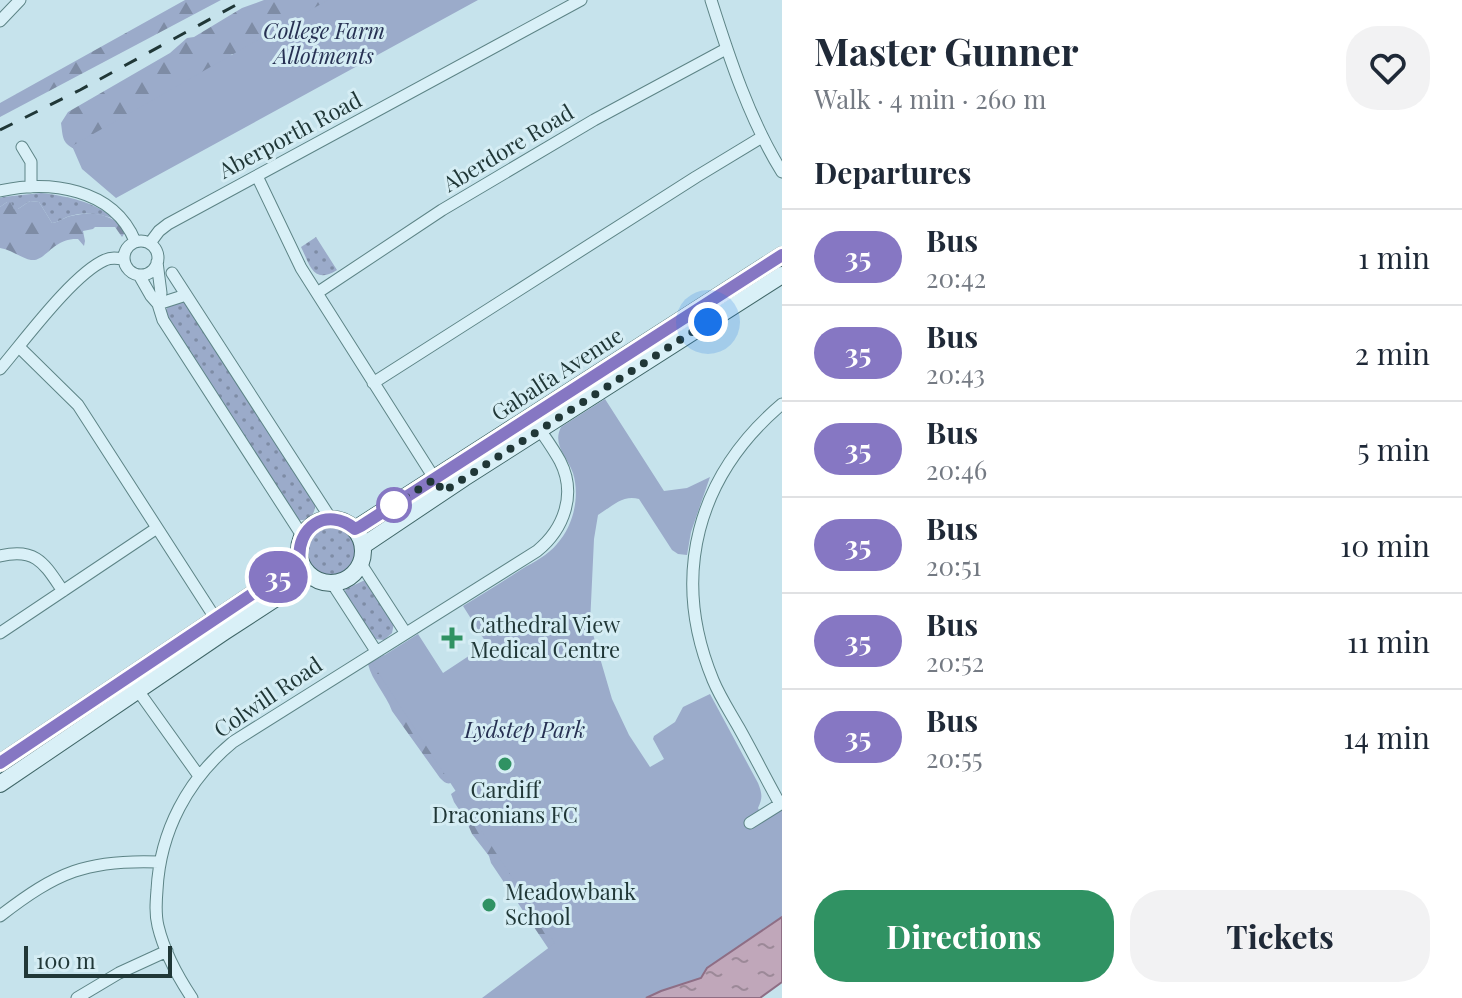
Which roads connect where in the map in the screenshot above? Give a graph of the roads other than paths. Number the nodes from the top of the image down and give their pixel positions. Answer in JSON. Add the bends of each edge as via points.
{"nodes":[{"id":1,"x":20,"y":0,"type":"edge"},
{"id":2,"x":581,"y":0,"type":"edge"},
{"id":3,"x":711,"y":0,"type":"edge"},
{"id":4,"x":0,"y":21,"type":"edge"},
{"id":5,"x":726,"y":49,"type":"junction"},
{"id":6,"x":762,"y":137,"type":"junction"},
{"id":7,"x":22,"y":147,"type":"dead end"},
{"id":8,"x":782,"y":172,"type":"edge"},
{"id":9,"x":257,"y":176,"type":"junction"},
{"id":10,"x":31,"y":187,"type":"junction"},
{"id":11,"x":0,"y":191,"type":"edge"},
{"id":12,"x":135,"y":241,"type":"junction"},
{"id":13,"x":150,"y":243,"type":"junction"},
{"id":14,"x":782,"y":255,"type":"edge"},
{"id":15,"x":123,"y":259,"type":"junction"},
{"id":16,"x":157,"y":262,"type":"junction"},
{"id":17,"x":172,"y":273,"type":"dead end"},
{"id":18,"x":139,"y":275,"type":"junction"},
{"id":19,"x":782,"y":275,"type":"edge"},
{"id":20,"x":317,"y":293,"type":"junction"},
{"id":21,"x":186,"y":295,"type":"junction"},
{"id":22,"x":158,"y":304,"type":"junction"},
{"id":23,"x":19,"y":347,"type":"junction"},
{"id":24,"x":0,"y":369,"type":"edge"},
{"id":25,"x":373,"y":383,"type":"junction"},
{"id":26,"x":782,"y":404,"type":"edge"},
{"id":27,"x":535,"y":423,"type":"junction"},
{"id":28,"x":439,"y":485,"type":"junction"},
{"id":29,"x":331,"y":519,"type":"junction"},
{"id":30,"x":157,"y":528,"type":"junction"},
{"id":31,"x":355,"y":529,"type":"junction"},
{"id":32,"x":303,"y":537,"type":"junction"},
{"id":33,"x":364,"y":545,"type":"junction"},
{"id":34,"x":0,"y":556,"type":"edge"},
{"id":35,"x":361,"y":564,"type":"junction"},
{"id":36,"x":305,"y":569,"type":"junction"},
{"id":37,"x":332,"y":583,"type":"junction"},
{"id":38,"x":63,"y":591,"type":"junction"},
{"id":39,"x":220,"y":625,"type":"junction"},
{"id":40,"x":405,"y":632,"type":"junction"},
{"id":41,"x":0,"y":633,"type":"edge"},
{"id":42,"x":376,"y":651,"type":"junction"},
{"id":43,"x":132,"y":684,"type":"junction"},
{"id":44,"x":0,"y":763,"type":"edge"},
{"id":45,"x":199,"y":776,"type":"junction"},
{"id":46,"x":0,"y":784,"type":"edge"},
{"id":47,"x":781,"y":803,"type":"edge"},
{"id":48,"x":750,"y":823,"type":"dead end"},
{"id":49,"x":160,"y":862,"type":"junction"},
{"id":50,"x":0,"y":916,"type":"edge"},
{"id":51,"x":167,"y":951,"type":"junction"},
{"id":52,"x":77,"y":998,"type":"edge"},
{"id":53,"x":192,"y":998,"type":"edge"}],
"edges":[{"from":1,"to":4,"type":"street"},
{"from":2,"to":9,"type":"street","name":"Aberporth Road"},
{"from":3,"to":5,"type":"street"},
{"from":5,"to":6,"type":"street"},
{"from":5,"to":20,"type":"street","name":"Aberdore Road","via":[[467,195]]},
{"from":6,"to":8,"type":"street"},
{"from":6,"to":25,"type":"street"},
{"from":7,"to":10,"type":"street","via":[[31,162]]},
{"from":9,"to":13,"type":"street","name":"Aberporth Road","via":[[168,224]]},
{"from":9,"to":20,"type":"street"},
{"from":10,"to":11,"type":"street"},
{"from":10,"to":12,"type":"street","via":[[65,189],[106,204],[124,220]]},
{"from":12,"to":13,"type":"street"},
{"from":12,"to":15,"type":"street"},
{"from":13,"to":16,"type":"street"},
{"from":14,"to":27,"type":"street","name":"Gabalfa Avenue"},
{"from":15,"to":18,"type":"street"},
{"from":15,"to":23,"type":"street","via":[[104,260],[87,273]]},
{"from":16,"to":18,"type":"street","via":[[153,270]]},
{"from":16,"to":22,"type":"street"},
{"from":17,"to":21,"type":"street"},
{"from":18,"to":22,"type":"street"},
{"from":19,"to":27,"type":"street","name":"Gabalfa Avenue"},
{"from":20,"to":25,"type":"street"},
{"from":21,"to":22,"type":"street"},
{"from":21,"to":29,"type":"street"},
{"from":22,"to":32,"type":"street","via":[[166,326]]},
{"from":23,"to":24,"type":"street"},
{"from":23,"to":30,"type":"street","via":[[78,405]]},
{"from":25,"to":28,"type":"street"},
{"from":26,"to":47,"type":"street","via":[[747,439],[717,482],[692,574],[697,634],[709,670]]},
{"from":27,"to":28,"type":"street","name":"Gabalfa Avenue"},
{"from":27,"to":40,"type":"street","name":"Colwill Road","via":[[567,482],[567,502],[556,531],[537,551]]},
{"from":28,"to":31,"type":"street","name":"Gabalfa Avenue"},
{"from":28,"to":33,"type":"street","name":"Gabalfa Avenue"},
{"from":29,"to":31,"type":"street"},
{"from":29,"to":32,"type":"street","via":[[315,523]]},
{"from":30,"to":38,"type":"street"},
{"from":30,"to":39,"type":"street"},
{"from":31,"to":33,"type":"street"},
{"from":32,"to":36,"type":"street","via":[[299,545]]},
{"from":33,"to":35,"type":"street"},
{"from":34,"to":38,"type":"street","via":[[37,558]]},
{"from":35,"to":37,"type":"street","via":[[345,581]]},
{"from":35,"to":40,"type":"street"},
{"from":36,"to":37,"type":"street"},
{"from":36,"to":39,"type":"street"},
{"from":37,"to":42,"type":"street"},
{"from":38,"to":41,"type":"street"},
{"from":39,"to":43,"type":"street"},
{"from":40,"to":42,"type":"street","name":"Colwill Road"},
{"from":42,"to":45,"type":"street","name":"Colwill Road","via":[[248,731]]},
{"from":43,"to":44,"type":"street"},
{"from":43,"to":45,"type":"street"},
{"from":43,"to":46,"type":"street"},
{"from":45,"to":49,"type":"street","name":"Colwill Road","via":[[173,820]]},
{"from":47,"to":48,"type":"street"},
{"from":49,"to":50,"type":"street","via":[[111,862],[81,869],[47,883]]},
{"from":49,"to":51,"type":"street","name":"Colwill Road","via":[[156,914]]},
{"from":51,"to":52,"type":"street"},
{"from":51,"to":53,"type":"street","name":"Colwill Road"}]}
